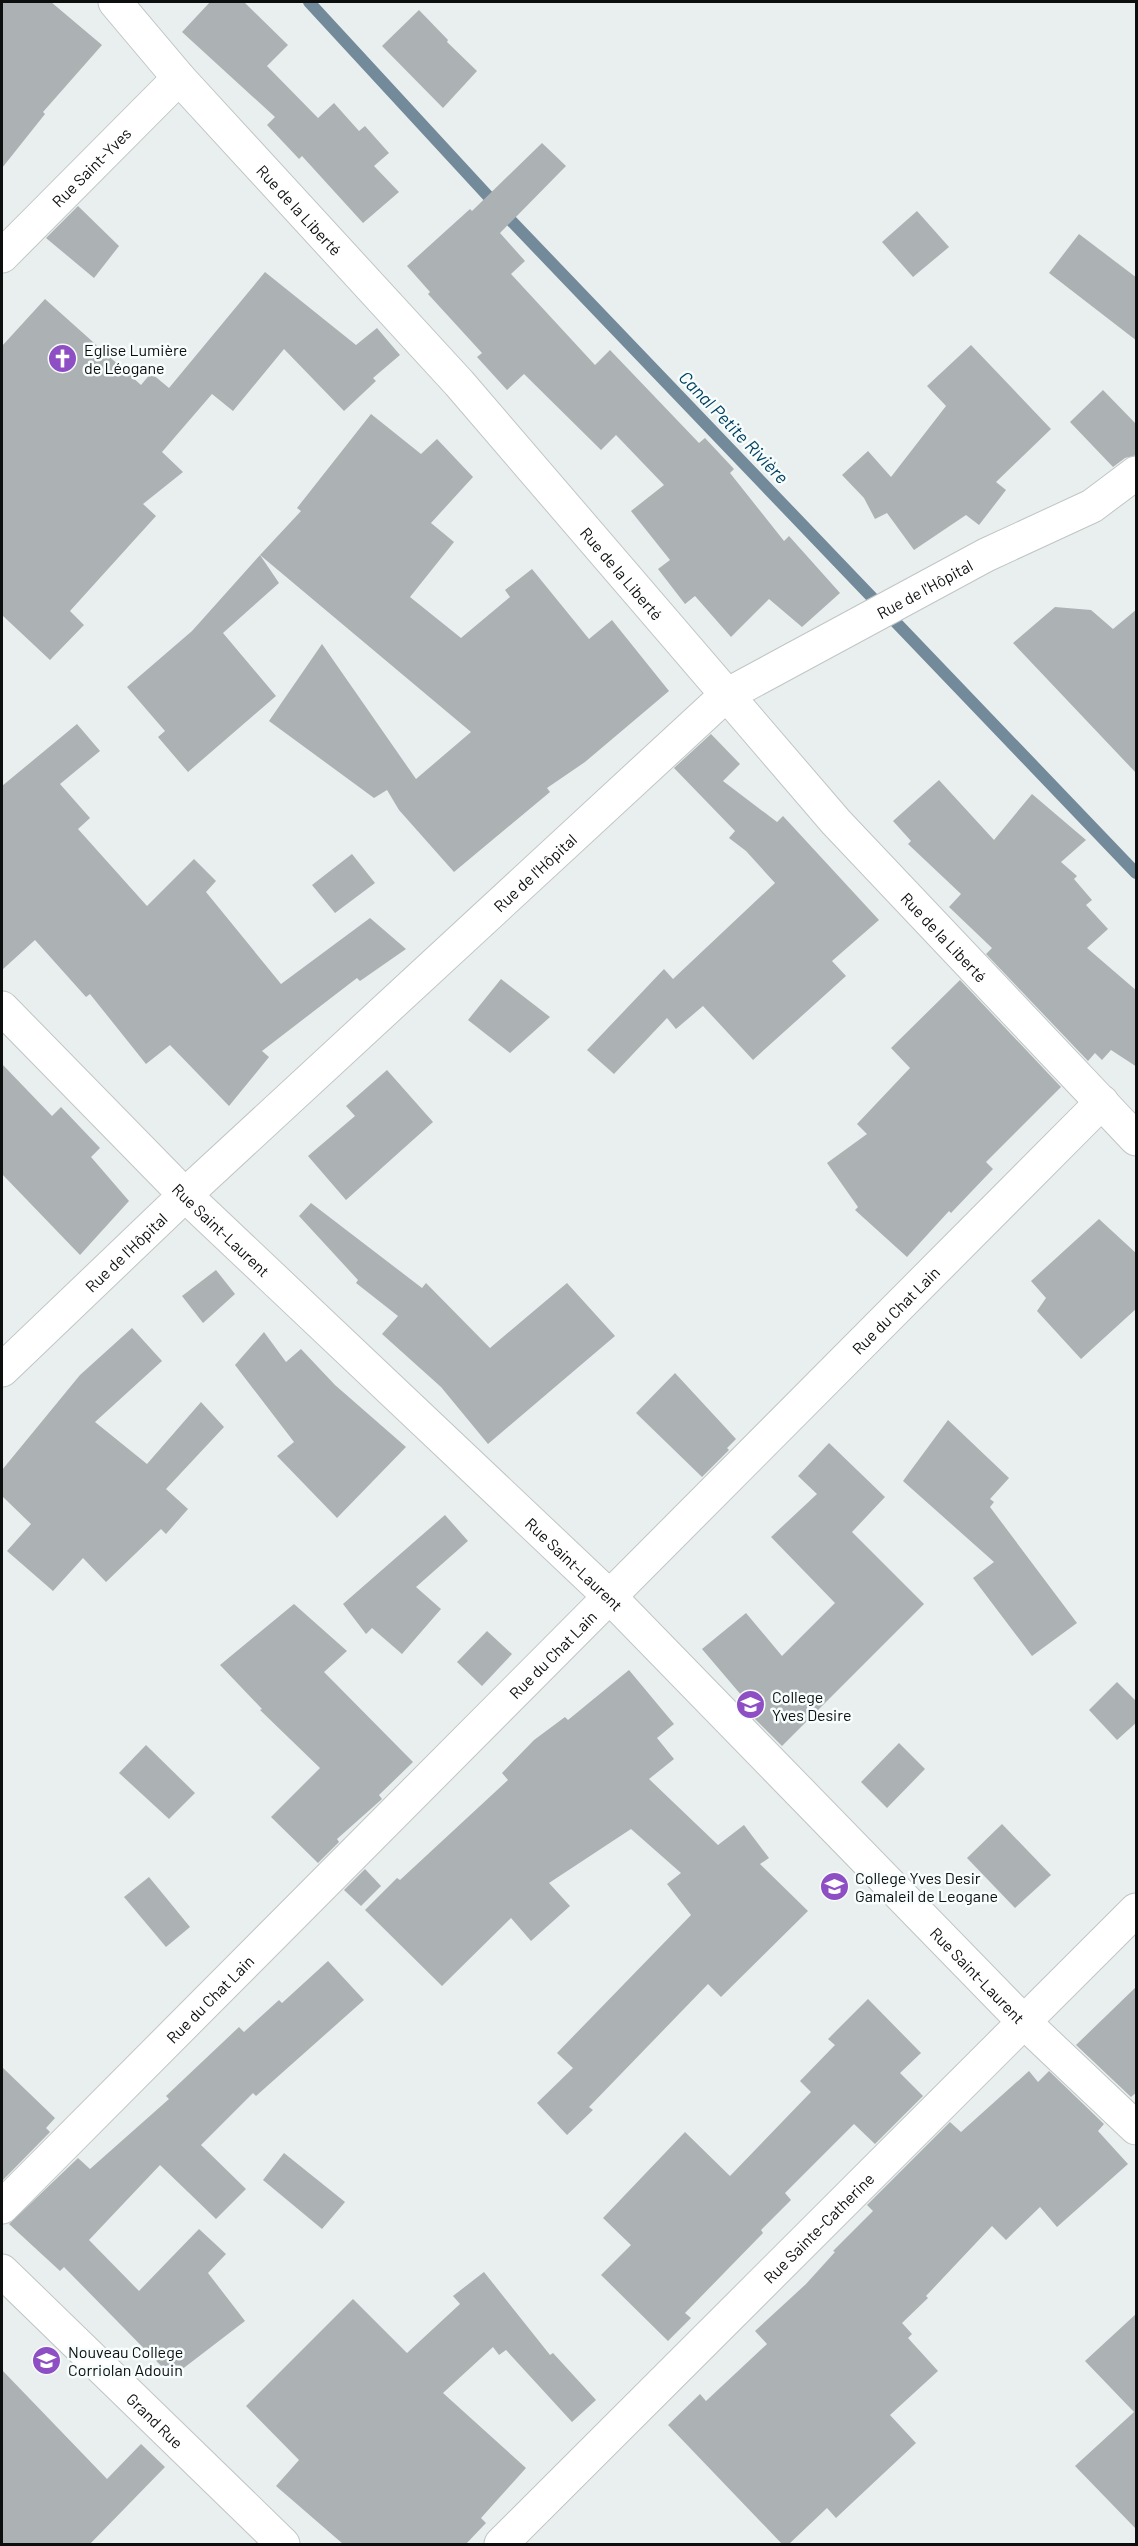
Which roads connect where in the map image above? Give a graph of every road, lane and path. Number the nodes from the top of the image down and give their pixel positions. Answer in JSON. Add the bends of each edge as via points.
{"nodes":[{"id":1,"x":115,"y":2,"type":"edge"},
{"id":2,"x":179,"y":78,"type":"junction"},
{"id":3,"x":2,"y":256,"type":"edge"},
{"id":4,"x":1137,"y":473,"type":"edge"},
{"id":5,"x":725,"y":696,"type":"junction"},
{"id":6,"x":2,"y":1008,"type":"edge"},
{"id":7,"x":1102,"y":1102,"type":"junction"},
{"id":8,"x":1137,"y":1139,"type":"edge"},
{"id":9,"x":185,"y":1195,"type":"junction"},
{"id":10,"x":2,"y":1370,"type":"edge"},
{"id":11,"x":610,"y":1597,"type":"junction"},
{"id":12,"x":1137,"y":1910,"type":"edge"},
{"id":13,"x":1023,"y":2021,"type":"junction"},
{"id":14,"x":1137,"y":2128,"type":"edge"},
{"id":15,"x":2,"y":2207,"type":"edge"},
{"id":16,"x":2,"y":2271,"type":"edge"},
{"id":17,"x":283,"y":2544,"type":"edge"},
{"id":18,"x":501,"y":2544,"type":"edge"}],
"edges":[{"from":1,"to":2,"type":"street","name":"Rue de la Liberté"},
{"from":2,"to":3,"type":"street","name":"Rue Saint-Yves"},
{"from":2,"to":5,"type":"street","name":"Rue de la Liberté","via":[[459,383]]},
{"from":4,"to":5,"type":"street","name":"Rue de l'Hôpital","via":[[1092,506],[986,555]]},
{"from":5,"to":7,"type":"street","name":"Rue de la Liberté","via":[[836,822]]},
{"from":5,"to":9,"type":"street","name":"Rue de l'Hôpital"},
{"from":6,"to":9,"type":"street","name":"Rue Saint-Laurent"},
{"from":7,"to":8,"type":"street","name":"Rue de la Liberté"},
{"from":7,"to":11,"type":"street","name":"Rue du Chat Lain"},
{"from":9,"to":10,"type":"street","name":"Rue de l'Hôpital"},
{"from":9,"to":11,"type":"street","name":"Rue Saint-Laurent"},
{"from":11,"to":13,"type":"street","name":"Rue Saint-Laurent"},
{"from":11,"to":15,"type":"street","name":"Rue du Chat Lain"},
{"from":12,"to":13,"type":"street","name":"Rue Sainte-Catherine"},
{"from":13,"to":14,"type":"street","name":"Rue Saint-Laurent"},
{"from":13,"to":18,"type":"street","name":"Rue Sainte-Catherine"},
{"from":16,"to":17,"type":"street","name":"Grand Rue"}]}
